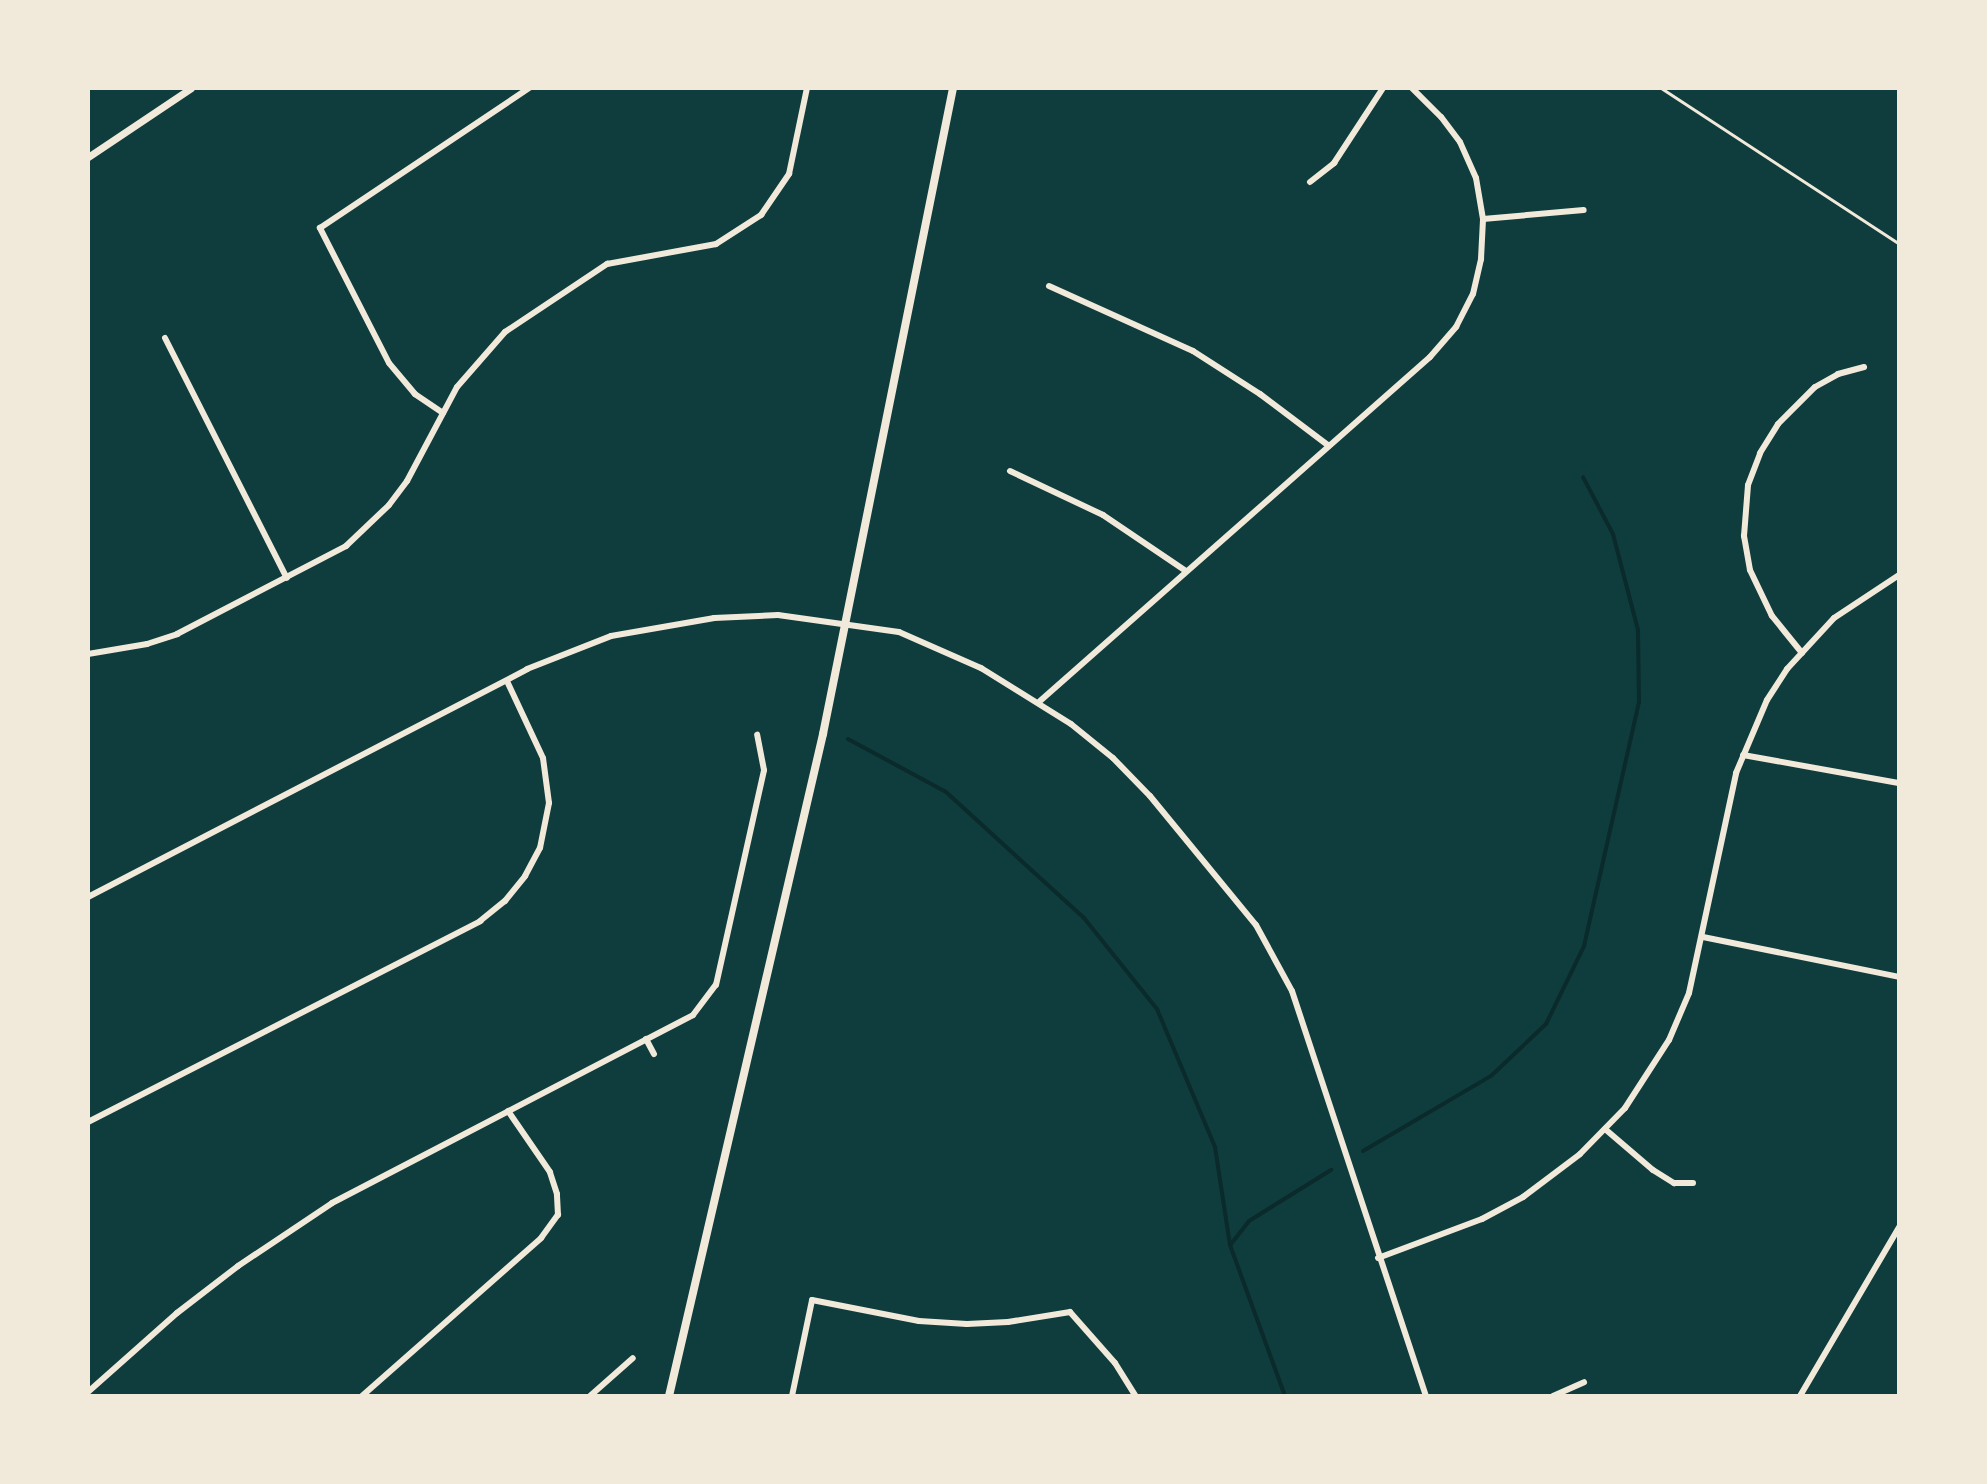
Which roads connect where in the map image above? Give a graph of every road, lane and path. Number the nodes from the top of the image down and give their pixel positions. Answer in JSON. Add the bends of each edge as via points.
{"nodes":[{"id":1,"x":191,"y":88,"type":"edge"},
{"id":2,"x":529,"y":88,"type":"edge"},
{"id":3,"x":807,"y":88,"type":"edge"},
{"id":4,"x":953,"y":88,"type":"edge"},
{"id":5,"x":1383,"y":88,"type":"edge"},
{"id":6,"x":1412,"y":88,"type":"edge"},
{"id":7,"x":1661,"y":88,"type":"edge"},
{"id":8,"x":88,"y":157,"type":"edge"},
{"id":9,"x":1310,"y":182,"type":"dead end"},
{"id":10,"x":1584,"y":210,"type":"dead end"},
{"id":11,"x":1483,"y":219,"type":"junction"},
{"id":12,"x":1899,"y":244,"type":"edge"},
{"id":13,"x":1049,"y":286,"type":"dead end"},
{"id":14,"x":165,"y":338,"type":"dead end"},
{"id":15,"x":1864,"y":367,"type":"dead end"},
{"id":16,"x":443,"y":413,"type":"junction"},
{"id":17,"x":1329,"y":446,"type":"junction"},
{"id":18,"x":1010,"y":471,"type":"dead end"},
{"id":19,"x":1186,"y":571,"type":"junction"},
{"id":20,"x":1899,"y":575,"type":"edge"},
{"id":21,"x":287,"y":578,"type":"junction"},
{"id":22,"x":845,"y":622,"type":"junction"},
{"id":23,"x":88,"y":643,"type":"edge"},
{"id":24,"x":1802,"y":653,"type":"junction"},
{"id":25,"x":90,"y":654,"type":"edge"},
{"id":26,"x":507,"y":681,"type":"junction"},
{"id":27,"x":1040,"y":701,"type":"junction"},
{"id":28,"x":757,"y":735,"type":"dead end"},
{"id":29,"x":1743,"y":755,"type":"junction"},
{"id":30,"x":1899,"y":783,"type":"edge"},
{"id":31,"x":88,"y":897,"type":"edge"},
{"id":32,"x":1703,"y":937,"type":"junction"},
{"id":33,"x":1899,"y":977,"type":"edge"},
{"id":34,"x":646,"y":1039,"type":"junction"},
{"id":35,"x":654,"y":1054,"type":"dead end"},
{"id":36,"x":508,"y":1111,"type":"junction"},
{"id":37,"x":88,"y":1122,"type":"edge"},
{"id":38,"x":1605,"y":1129,"type":"junction"},
{"id":39,"x":1693,"y":1183,"type":"dead end"},
{"id":40,"x":1899,"y":1227,"type":"edge"},
{"id":41,"x":1378,"y":1258,"type":"junction"},
{"id":42,"x":633,"y":1358,"type":"dead end"},
{"id":43,"x":1584,"y":1382,"type":"dead end"},
{"id":44,"x":88,"y":1392,"type":"edge"},
{"id":45,"x":362,"y":1396,"type":"edge"},
{"id":46,"x":590,"y":1396,"type":"edge"},
{"id":47,"x":669,"y":1396,"type":"edge"},
{"id":48,"x":792,"y":1396,"type":"edge"},
{"id":49,"x":1136,"y":1396,"type":"edge"},
{"id":50,"x":1426,"y":1396,"type":"edge"},
{"id":51,"x":1553,"y":1396,"type":"edge"},
{"id":52,"x":1800,"y":1396,"type":"edge"}],
"edges":[{"from":1,"to":8,"type":"street"},
{"from":2,"to":16,"type":"street","via":[[320,228],[389,363],[415,394]]},
{"from":3,"to":16,"type":"street","via":[[789,174],[761,215],[716,244],[620,260],[593,270],[487,348]]},
{"from":4,"to":22,"type":"main road"},
{"from":5,"to":9,"type":"street","via":[[1334,163]]},
{"from":6,"to":11,"type":"street","via":[[1460,142],[1476,178]]},
{"from":7,"to":12,"type":"path"},
{"from":10,"to":11,"type":"street"},
{"from":11,"to":17,"type":"street","via":[[1477,278],[1456,327],[1430,357]]},
{"from":13,"to":17,"type":"street","via":[[1193,351]]},
{"from":14,"to":21,"type":"street"},
{"from":15,"to":24,"type":"street","via":[[1815,387],[1778,424],[1748,485],[1744,536],[1750,570],[1772,616]]},
{"from":16,"to":21,"type":"street","via":[[423,456],[389,505],[346,546]]},
{"from":17,"to":19,"type":"street"},
{"from":18,"to":19,"type":"street","via":[[1103,515]]},
{"from":19,"to":27,"type":"street"},
{"from":20,"to":24,"type":"street","via":[[1834,618]]},
{"from":21,"to":25,"type":"street","via":[[177,634]]},
{"from":22,"to":26,"type":"street","via":[[778,615],[661,625],[584,645]]},
{"from":22,"to":27,"type":"street","via":[[899,632],[946,651]]},
{"from":22,"to":47,"type":"main road"},
{"from":23,"to":25,"type":"street"},
{"from":24,"to":29,"type":"street","via":[[1767,700]]},
{"from":26,"to":31,"type":"street"},
{"from":26,"to":37,"type":"street","via":[[543,758],[549,803],[540,848],[505,901],[480,921]]},
{"from":27,"to":41,"type":"street","via":[[1113,758],[1150,796],[1275,955],[1292,991]]},
{"from":28,"to":34,"type":"street","via":[[764,770],[716,985],[693,1015]]},
{"from":29,"to":30,"type":"street"},
{"from":29,"to":32,"type":"street","via":[[1729,800]]},
{"from":32,"to":33,"type":"street"},
{"from":32,"to":38,"type":"street","via":[[1689,993],[1669,1040]]},
{"from":34,"to":35,"type":"street"},
{"from":34,"to":36,"type":"street"},
{"from":36,"to":44,"type":"street","via":[[367,1183],[288,1231],[177,1313]]},
{"from":36,"to":45,"type":"street","via":[[550,1172],[558,1215],[541,1238]]},
{"from":38,"to":39,"type":"street","via":[[1674,1183]]},
{"from":38,"to":41,"type":"street","via":[[1523,1197],[1482,1219]]},
{"from":40,"to":52,"type":"street"},
{"from":41,"to":50,"type":"street"},
{"from":42,"to":46,"type":"street"},
{"from":43,"to":51,"type":"street"},
{"from":48,"to":49,"type":"street","via":[[812,1300],[919,1321],[967,1324],[1070,1312]]}]}
